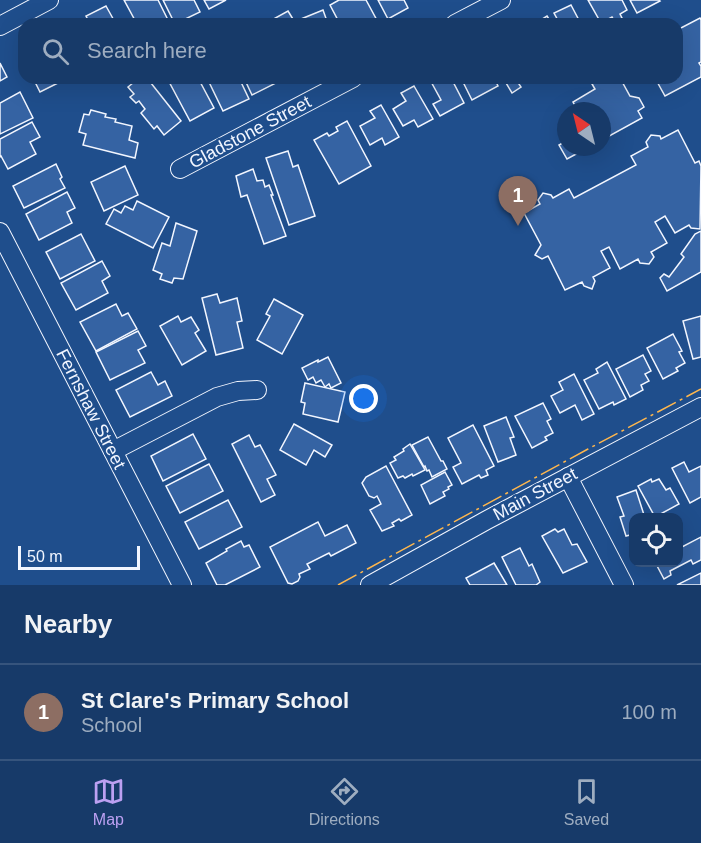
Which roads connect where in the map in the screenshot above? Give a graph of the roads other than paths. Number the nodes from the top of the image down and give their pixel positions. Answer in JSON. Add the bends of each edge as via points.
{"nodes":[{"id":1,"x":49,"y":0,"type":"edge"},
{"id":2,"x":501,"y":0,"type":"edge"},
{"id":3,"x":466,"y":18,"type":"edge"},
{"id":4,"x":0,"y":26,"type":"edge"},
{"id":5,"x":342,"y":84,"type":"edge"},
{"id":6,"x":180,"y":169,"type":"dead end"},
{"id":7,"x":0,"y":232,"type":"edge"},
{"id":8,"x":257,"y":390,"type":"dead end"},
{"id":9,"x":701,"y":407,"type":"edge"},
{"id":10,"x":113,"y":452,"type":"junction"},
{"id":11,"x":568,"y":477,"type":"junction"},
{"id":12,"x":392,"y":580,"type":"edge"},
{"id":13,"x":182,"y":585,"type":"edge"},
{"id":14,"x":370,"y":585,"type":"edge"},
{"id":15,"x":624,"y":585,"type":"edge"}],
"edges":[{"from":1,"to":4,"type":"street"},
{"from":2,"to":3,"type":"street"},
{"from":5,"to":6,"type":"street","name":"Gladstone Street"},
{"from":7,"to":10,"type":"street","name":"Fernshaw Street"},
{"from":8,"to":10,"type":"street","via":[[217,397]]},
{"from":9,"to":11,"type":"street","name":"Main Street"},
{"from":10,"to":13,"type":"street","name":"Fernshaw Street"},
{"from":11,"to":12,"type":"street","name":"Main Street"},
{"from":11,"to":15,"type":"street"},
{"from":12,"to":14,"type":"street","name":"Main Street"}]}
